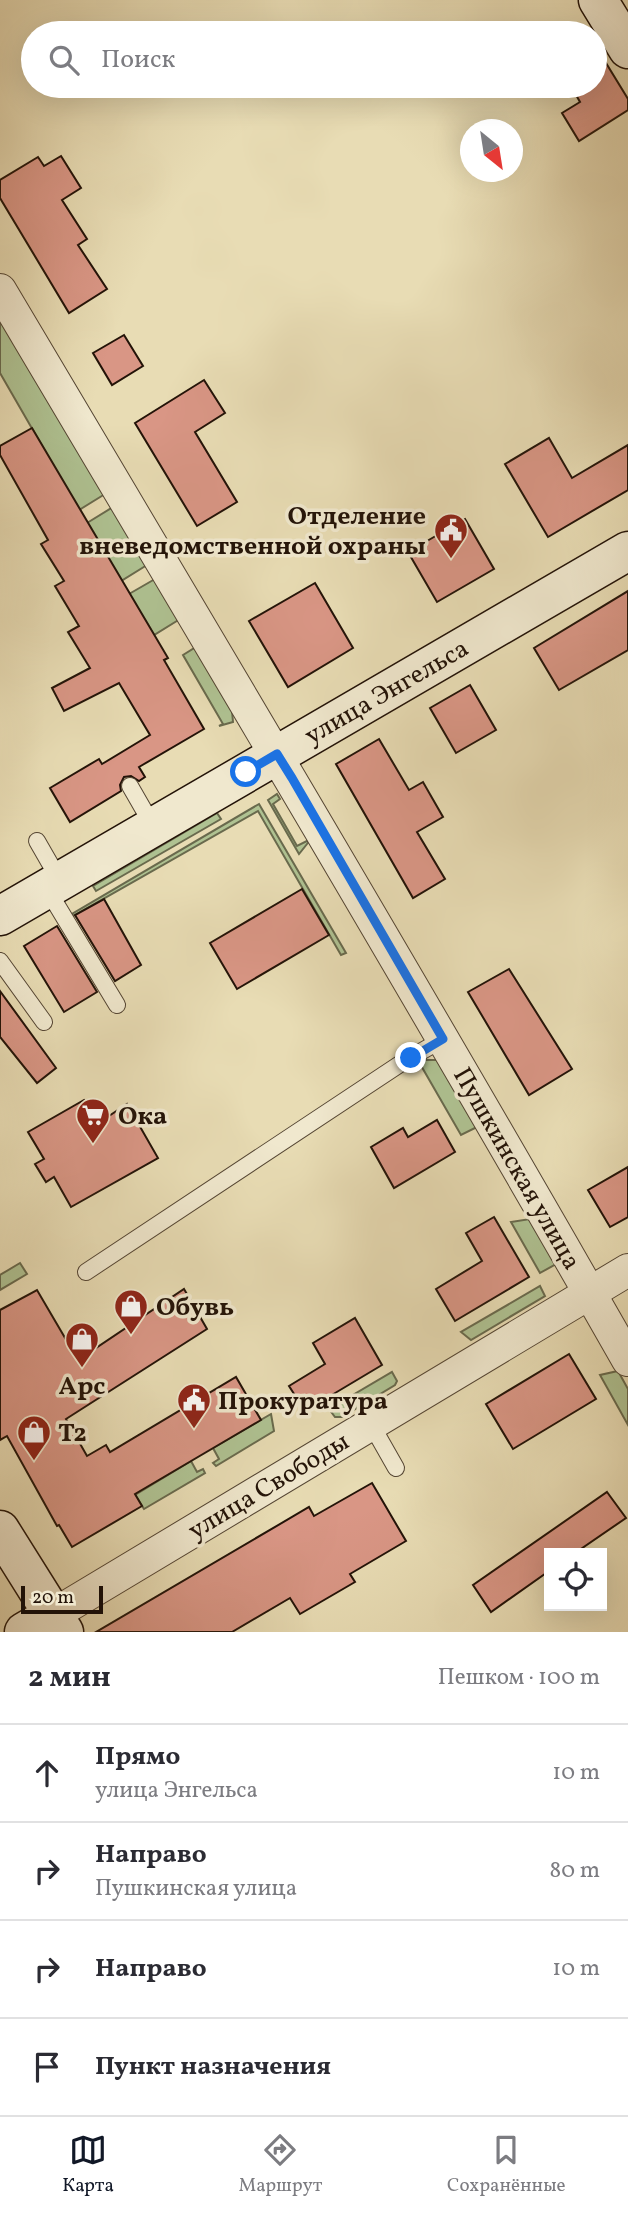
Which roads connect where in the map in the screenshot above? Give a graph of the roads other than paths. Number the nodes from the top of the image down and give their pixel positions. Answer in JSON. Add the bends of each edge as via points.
{"nodes":[{"id":1,"x":598,"y":0,"type":"edge"},
{"id":2,"x":628,"y":49,"type":"edge"},
{"id":3,"x":0,"y":290,"type":"edge"},
{"id":4,"x":628,"y":551,"type":"edge"},
{"id":5,"x":277,"y":754,"type":"junction"},
{"id":6,"x":130,"y":786,"type":"dead end"},
{"id":7,"x":153,"y":826,"type":"junction"},
{"id":8,"x":37,"y":841,"type":"dead end"},
{"id":9,"x":54,"y":885,"type":"junction"},
{"id":10,"x":0,"y":916,"type":"edge"},
{"id":11,"x":0,"y":961,"type":"edge"},
{"id":12,"x":117,"y":1005,"type":"dead end"},
{"id":13,"x":44,"y":1022,"type":"dead end"},
{"id":14,"x":443,"y":1039,"type":"junction"},
{"id":15,"x":628,"y":1270,"type":"edge"},
{"id":16,"x":86,"y":1272,"type":"dead end"},
{"id":17,"x":590,"y":1293,"type":"junction"},
{"id":18,"x":628,"y":1360,"type":"edge"},
{"id":19,"x":371,"y":1424,"type":"junction"},
{"id":20,"x":396,"y":1468,"type":"dead end"},
{"id":21,"x":0,"y":1530,"type":"edge"},
{"id":22,"x":47,"y":1626,"type":"edge"}],
"edges":[{"from":1,"to":2,"type":"street"},
{"from":3,"to":5,"type":"street","name":"Пушкинская улица"},
{"from":4,"to":5,"type":"street","name":"улица Энгельса"},
{"from":5,"to":7,"type":"street","name":"улица Энгельса"},
{"from":5,"to":14,"type":"street","name":"Пушкинская улица"},
{"from":6,"to":7,"type":"lane"},
{"from":7,"to":9,"type":"street","name":"улица Энгельса"},
{"from":8,"to":9,"type":"lane"},
{"from":9,"to":10,"type":"street","name":"улица Энгельса"},
{"from":9,"to":12,"type":"lane"},
{"from":11,"to":13,"type":"lane"},
{"from":14,"to":16,"type":"lane"},
{"from":14,"to":17,"type":"street","name":"Пушкинская улица"},
{"from":15,"to":17,"type":"street","name":"улица Свободы"},
{"from":17,"to":18,"type":"street","name":"Пушкинская улица"},
{"from":17,"to":19,"type":"street","name":"улица Свободы"},
{"from":19,"to":20,"type":"lane"},
{"from":19,"to":22,"type":"street","name":"улица Свободы"},
{"from":21,"to":22,"type":"street"}]}
